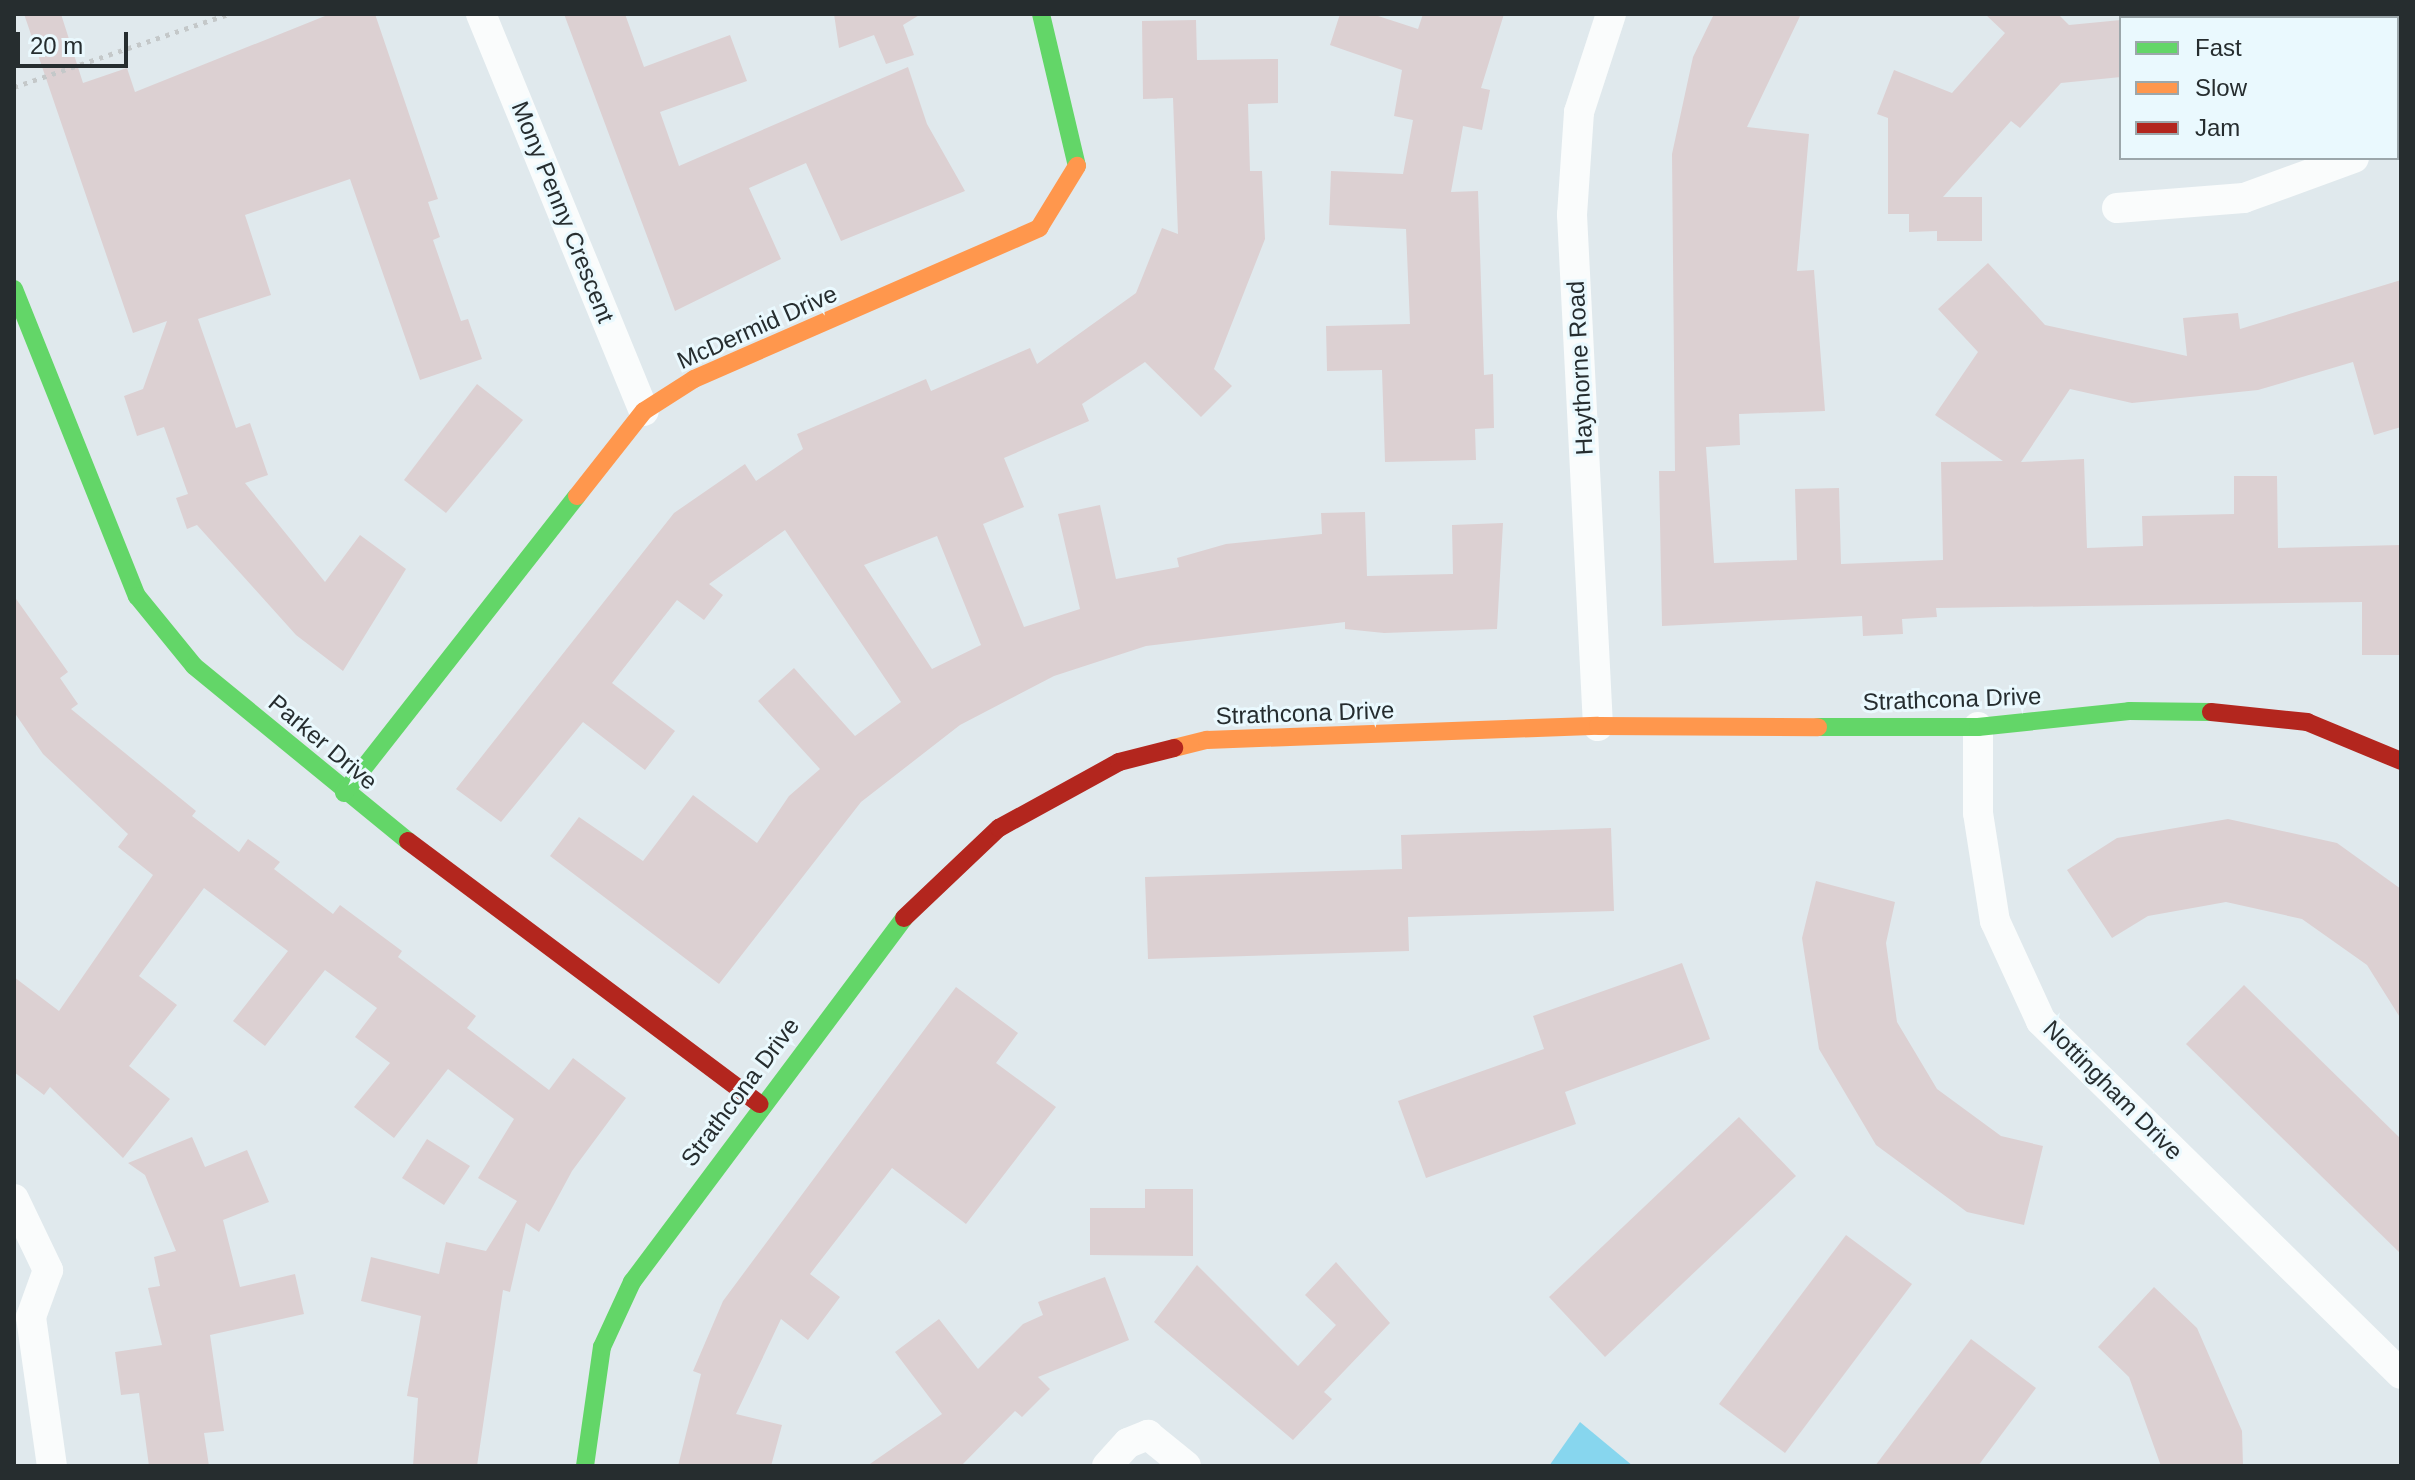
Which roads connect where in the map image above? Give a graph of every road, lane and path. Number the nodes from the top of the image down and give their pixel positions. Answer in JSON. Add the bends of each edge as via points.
{"nodes":[{"id":1,"x":229,"y":14,"type":"edge"},
{"id":2,"x":481,"y":14,"type":"edge"},
{"id":3,"x":1041,"y":14,"type":"edge"},
{"id":4,"x":1611,"y":14,"type":"edge"},
{"id":5,"x":14,"y":87,"type":"edge"},
{"id":6,"x":2348,"y":160,"type":"edge"},
{"id":7,"x":2117,"y":208,"type":"dead end"},
{"id":8,"x":14,"y":289,"type":"edge"},
{"id":9,"x":644,"y":411,"type":"junction"},
{"id":10,"x":1598,"y":726,"type":"junction"},
{"id":11,"x":1978,"y":727,"type":"junction"},
{"id":12,"x":2401,"y":761,"type":"edge"},
{"id":13,"x":344,"y":793,"type":"junction"},
{"id":14,"x":760,"y":1104,"type":"junction"},
{"id":15,"x":14,"y":1199,"type":"edge"},
{"id":16,"x":2401,"y":1374,"type":"edge"},
{"id":17,"x":52,"y":1466,"type":"edge"},
{"id":18,"x":585,"y":1466,"type":"edge"},
{"id":19,"x":1107,"y":1466,"type":"edge"},
{"id":20,"x":1186,"y":1466,"type":"edge"}],
"edges":[{"from":1,"to":5,"type":"path"},
{"from":2,"to":9,"type":"street","name":"Mony Penny Crescent"},
{"from":3,"to":9,"type":"street","name":"McDermid Drive","via":[[1078,164],[1039,228],[694,379]]},
{"from":4,"to":10,"type":"street","name":"Haythorne Road","via":[[1579,112],[1572,215]]},
{"from":6,"to":7,"type":"street","via":[[2244,198]]},
{"from":8,"to":13,"type":"street","name":"Parker Drive","via":[[137,596],[194,666]]},
{"from":9,"to":13,"type":"street","name":"McDermid Drive"},
{"from":10,"to":11,"type":"street","name":"Strathcona Drive"},
{"from":10,"to":14,"type":"street","name":"Strathcona Drive","via":[[1207,740],[1119,762],[999,828],[956,863],[915,904]]},
{"from":11,"to":12,"type":"street","name":"Strathcona Drive","via":[[2129,711],[2225,712],[2307,722]]},
{"from":11,"to":16,"type":"street","name":"Nottingham Drive","via":[[1978,813],[1995,921],[2041,1021]]},
{"from":13,"to":14,"type":"street","name":"Parker Drive"},
{"from":14,"to":18,"type":"street","name":"Strathcona Drive","via":[[632,1282],[602,1347]]},
{"from":15,"to":17,"type":"street","via":[[48,1270],[31,1317]]},
{"from":19,"to":20,"type":"street","via":[[1128,1443],[1148,1435]]}]}
